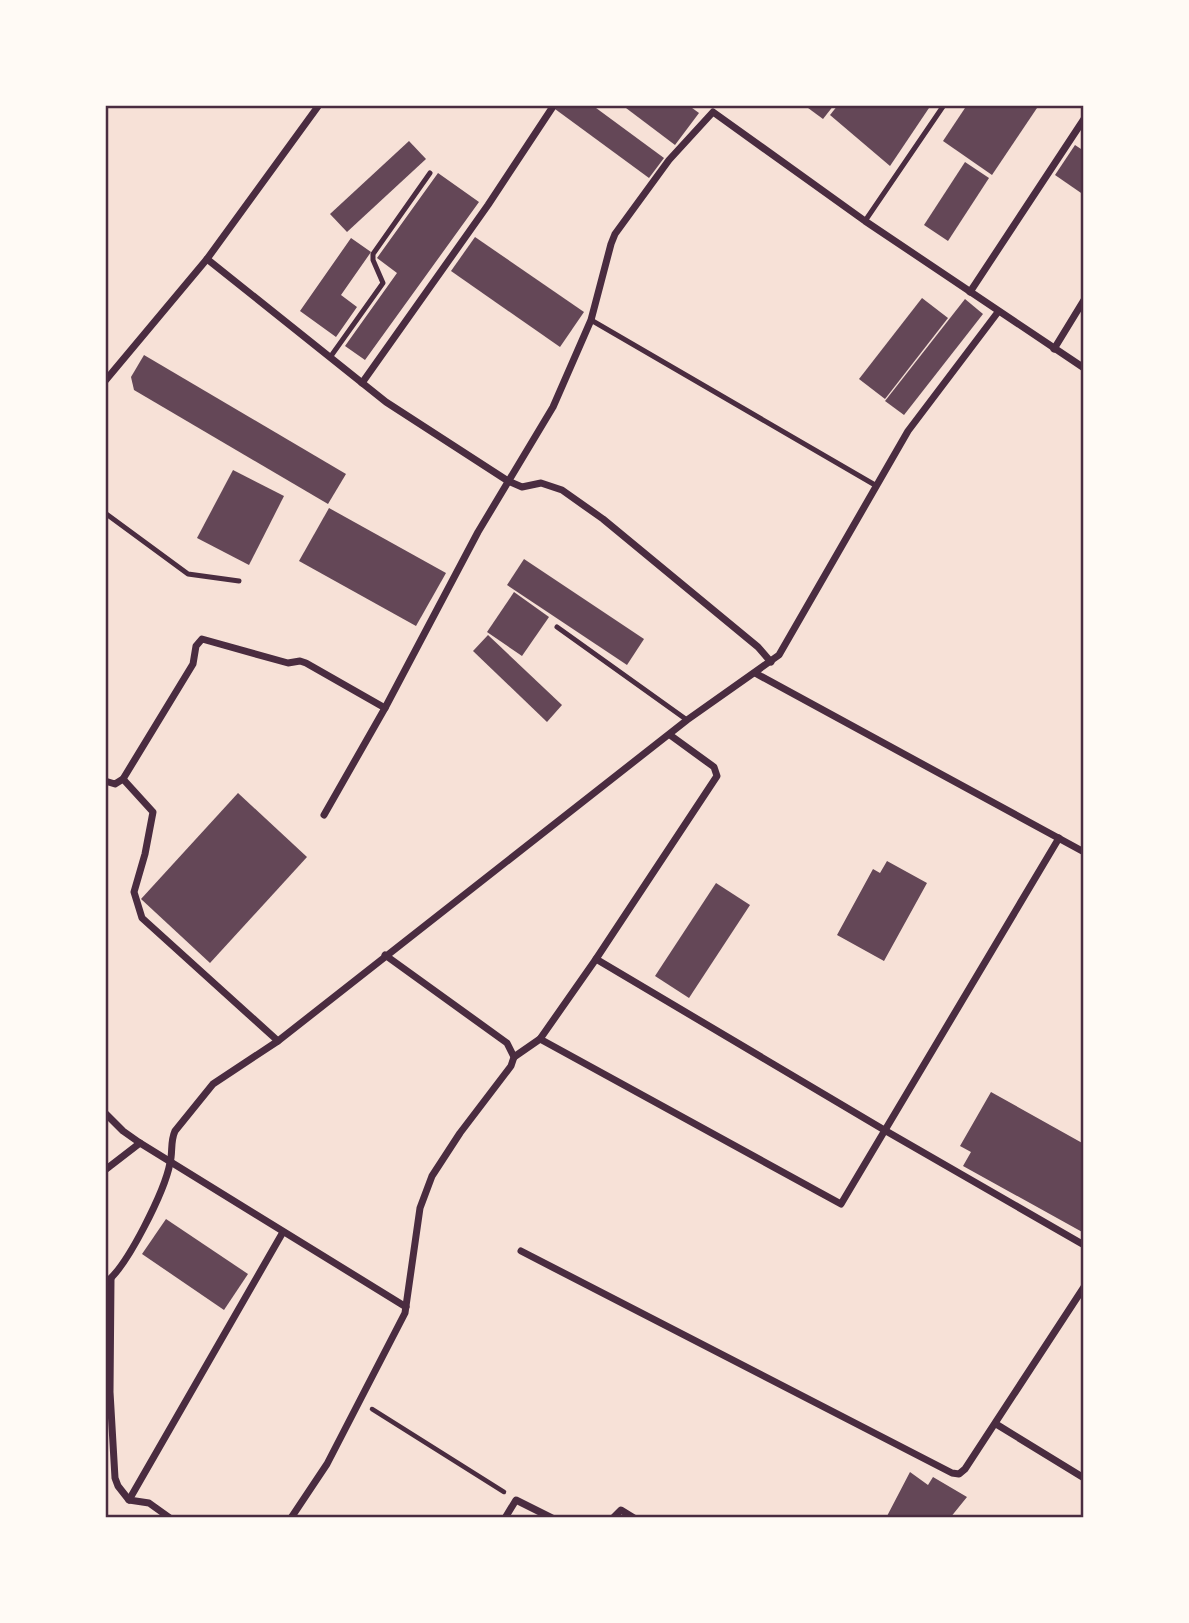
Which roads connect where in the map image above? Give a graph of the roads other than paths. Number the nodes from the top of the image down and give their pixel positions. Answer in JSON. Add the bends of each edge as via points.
{"nodes":[{"id":1,"x":319,"y":105,"type":"edge"},
{"id":2,"x":554,"y":105,"type":"edge"},
{"id":3,"x":719,"y":105,"type":"edge"},
{"id":4,"x":944,"y":105,"type":"edge"},
{"id":5,"x":713,"y":112,"type":"junction"},
{"id":6,"x":1084,"y":119,"type":"edge"},
{"id":7,"x":430,"y":173,"type":"dead end"},
{"id":8,"x":865,"y":221,"type":"junction"},
{"id":9,"x":207,"y":259,"type":"junction"},
{"id":10,"x":970,"y":292,"type":"junction"},
{"id":11,"x":1084,"y":300,"type":"edge"},
{"id":12,"x":998,"y":312,"type":"junction"},
{"id":13,"x":591,"y":320,"type":"junction"},
{"id":14,"x":1054,"y":349,"type":"junction"},
{"id":15,"x":331,"y":356,"type":"junction"},
{"id":16,"x":1084,"y":368,"type":"edge"},
{"id":17,"x":105,"y":381,"type":"edge"},
{"id":18,"x":362,"y":383,"type":"junction"},
{"id":19,"x":508,"y":481,"type":"junction"},
{"id":20,"x":875,"y":485,"type":"junction"},
{"id":21,"x":105,"y":513,"type":"edge"},
{"id":22,"x":239,"y":581,"type":"dead end"},
{"id":23,"x":557,"y":627,"type":"dead end"},
{"id":24,"x":771,"y":662,"type":"junction"},
{"id":25,"x":755,"y":673,"type":"junction"},
{"id":26,"x":386,"y":708,"type":"junction"},
{"id":27,"x":687,"y":720,"type":"junction"},
{"id":28,"x":670,"y":735,"type":"junction"},
{"id":29,"x":123,"y":779,"type":"junction"},
{"id":30,"x":105,"y":780,"type":"edge"},
{"id":31,"x":324,"y":815,"type":"dead end"},
{"id":32,"x":1059,"y":838,"type":"junction"},
{"id":33,"x":1084,"y":852,"type":"edge"},
{"id":34,"x":385,"y":955,"type":"junction"},
{"id":35,"x":596,"y":959,"type":"junction"},
{"id":36,"x":540,"y":1039,"type":"junction"},
{"id":37,"x":278,"y":1041,"type":"junction"},
{"id":38,"x":514,"y":1057,"type":"junction"},
{"id":39,"x":105,"y":1113,"type":"edge"},
{"id":40,"x":886,"y":1131,"type":"junction"},
{"id":41,"x":140,"y":1143,"type":"junction"},
{"id":42,"x":171,"y":1162,"type":"junction"},
{"id":43,"x":105,"y":1170,"type":"edge"},
{"id":44,"x":283,"y":1232,"type":"junction"},
{"id":45,"x":1084,"y":1245,"type":"edge"},
{"id":46,"x":521,"y":1251,"type":"dead end"},
{"id":47,"x":108,"y":1281,"type":"edge"},
{"id":48,"x":1084,"y":1287,"type":"edge"},
{"id":49,"x":406,"y":1307,"type":"junction"},
{"id":50,"x":996,"y":1424,"type":"junction"},
{"id":51,"x":1084,"y":1478,"type":"edge"},
{"id":52,"x":129,"y":1500,"type":"junction"},
{"id":53,"x":170,"y":1518,"type":"edge"},
{"id":54,"x":291,"y":1518,"type":"edge"},
{"id":55,"x":505,"y":1518,"type":"edge"},
{"id":56,"x":551,"y":1518,"type":"edge"},
{"id":57,"x":613,"y":1518,"type":"edge"},
{"id":58,"x":634,"y":1518,"type":"edge"}],
"edges":[{"from":1,"to":9,"type":"street"},
{"from":2,"to":18,"type":"street"},
{"from":3,"to":5,"type":"lane"},
{"from":4,"to":8,"type":"lane"},
{"from":5,"to":8,"type":"street"},
{"from":5,"to":13,"type":"street","via":[[669,160],[615,234]]},
{"from":6,"to":10,"type":"street"},
{"from":7,"to":15,"type":"lane","via":[[373,254],[383,283]]},
{"from":8,"to":10,"type":"street"},
{"from":9,"to":15,"type":"street"},
{"from":9,"to":17,"type":"street"},
{"from":10,"to":12,"type":"street"},
{"from":11,"to":14,"type":"street"},
{"from":12,"to":14,"type":"street"},
{"from":12,"to":20,"type":"street","via":[[908,431]]},
{"from":13,"to":19,"type":"street","via":[[553,407]]},
{"from":13,"to":20,"type":"lane"},
{"from":14,"to":16,"type":"street"},
{"from":15,"to":18,"type":"street"},
{"from":18,"to":19,"type":"street"},
{"from":19,"to":24,"type":"street","via":[[522,487],[553,486],[583,504]]},
{"from":19,"to":26,"type":"street"},
{"from":20,"to":24,"type":"street","via":[[783,649]]},
{"from":21,"to":22,"type":"lane","via":[[188,574]]},
{"from":23,"to":27,"type":"lane"},
{"from":24,"to":25,"type":"street"},
{"from":25,"to":27,"type":"street"},
{"from":25,"to":32,"type":"street"},
{"from":26,"to":29,"type":"street","via":[[306,663],[288,663],[202,639],[193,664]]},
{"from":26,"to":31,"type":"street"},
{"from":27,"to":28,"type":"street"},
{"from":28,"to":34,"type":"street"},
{"from":28,"to":35,"type":"street","via":[[714,767],[717,776]]},
{"from":29,"to":30,"type":"street","via":[[115,784]]},
{"from":29,"to":37,"type":"street","via":[[153,812],[134,892],[142,918]]},
{"from":32,"to":33,"type":"street"},
{"from":32,"to":40,"type":"street"},
{"from":34,"to":37,"type":"street"},
{"from":34,"to":38,"type":"street","via":[[507,1043]]},
{"from":35,"to":36,"type":"street"},
{"from":35,"to":40,"type":"street"},
{"from":36,"to":38,"type":"street"},
{"from":36,"to":40,"type":"street","via":[[837,1203],[844,1203]]},
{"from":37,"to":42,"type":"street","via":[[213,1084],[175,1131]]},
{"from":38,"to":49,"type":"street","via":[[425,1191]]},
{"from":39,"to":41,"type":"street"},
{"from":40,"to":45,"type":"street"},
{"from":41,"to":42,"type":"street"},
{"from":41,"to":43,"type":"street"},
{"from":42,"to":44,"type":"street"},
{"from":42,"to":47,"type":"street","via":[[127,1260]]},
{"from":44,"to":49,"type":"street"},
{"from":44,"to":52,"type":"street"},
{"from":46,"to":50,"type":"street","via":[[952,1473],[965,1469]]},
{"from":47,"to":52,"type":"street","via":[[116,1478]]},
{"from":48,"to":50,"type":"street"},
{"from":49,"to":54,"type":"street","via":[[327,1464]]},
{"from":50,"to":51,"type":"street"},
{"from":52,"to":53,"type":"street","via":[[149,1503]]},
{"from":55,"to":56,"type":"street","via":[[516,1500]]},
{"from":57,"to":58,"type":"street","via":[[621,1510]]}]}
